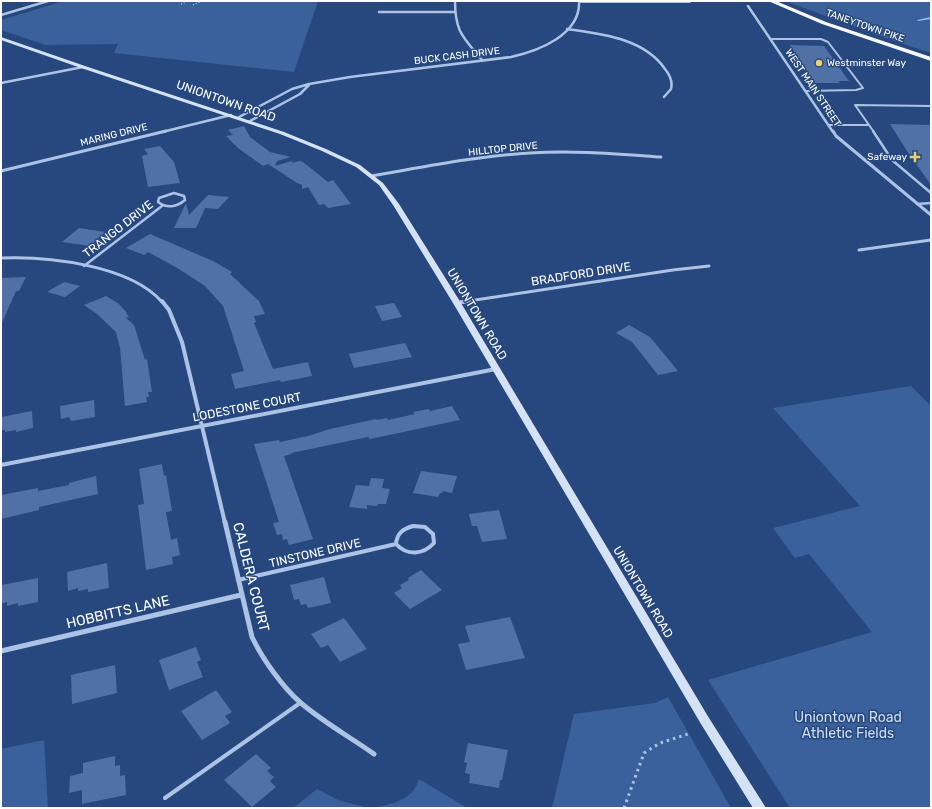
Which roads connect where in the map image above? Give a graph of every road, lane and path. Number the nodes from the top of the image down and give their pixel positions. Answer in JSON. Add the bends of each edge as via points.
{"nodes":[{"id":1,"x":48,"y":1,"type":"edge"},
{"id":2,"x":188,"y":1,"type":"edge"},
{"id":3,"x":202,"y":1,"type":"edge"},
{"id":4,"x":455,"y":1,"type":"edge"},
{"id":5,"x":770,"y":1,"type":"edge"},
{"id":6,"x":579,"y":2,"type":"edge"},
{"id":7,"x":690,"y":2,"type":"edge"},
{"id":8,"x":181,"y":4,"type":"dead end"},
{"id":9,"x":193,"y":5,"type":"dead end"},
{"id":10,"x":748,"y":6,"type":"dead end"},
{"id":11,"x":379,"y":12,"type":"dead end"},
{"id":12,"x":455,"y":12,"type":"junction"},
{"id":13,"x":1,"y":15,"type":"edge"},
{"id":14,"x":567,"y":29,"type":"junction"},
{"id":15,"x":1,"y":38,"type":"edge"},
{"id":16,"x":770,"y":39,"type":"junction"},
{"id":17,"x":931,"y":59,"type":"edge"},
{"id":18,"x":482,"y":60,"type":"junction"},
{"id":19,"x":83,"y":67,"type":"junction"},
{"id":20,"x":1,"y":83,"type":"edge"},
{"id":21,"x":309,"y":84,"type":"junction"},
{"id":22,"x":804,"y":91,"type":"junction"},
{"id":23,"x":664,"y":97,"type":"dead end"},
{"id":24,"x":931,"y":106,"type":"edge"},
{"id":25,"x":231,"y":114,"type":"junction"},
{"id":26,"x":239,"y":117,"type":"junction"},
{"id":27,"x":250,"y":121,"type":"junction"},
{"id":28,"x":828,"y":125,"type":"junction"},
{"id":29,"x":868,"y":125,"type":"junction"},
{"id":30,"x":661,"y":157,"type":"dead end"},
{"id":31,"x":1,"y":171,"type":"edge"},
{"id":32,"x":371,"y":176,"type":"junction"},
{"id":33,"x":931,"y":193,"type":"edge"},
{"id":34,"x":931,"y":203,"type":"edge"},
{"id":35,"x":918,"y":204,"type":"junction"},
{"id":36,"x":162,"y":206,"type":"junction"},
{"id":37,"x":931,"y":215,"type":"edge"},
{"id":38,"x":931,"y":240,"type":"edge"},
{"id":39,"x":859,"y":250,"type":"dead end"},
{"id":40,"x":1,"y":258,"type":"edge"},
{"id":41,"x":84,"y":266,"type":"junction"},
{"id":42,"x":709,"y":266,"type":"dead end"},
{"id":43,"x":457,"y":303,"type":"junction"},
{"id":44,"x":496,"y":369,"type":"junction"},
{"id":45,"x":203,"y":426,"type":"junction"},
{"id":46,"x":1,"y":465,"type":"edge"},
{"id":47,"x":396,"y":544,"type":"junction"},
{"id":48,"x":238,"y":581,"type":"junction"},
{"id":49,"x":241,"y":595,"type":"junction"},
{"id":50,"x":1,"y":651,"type":"edge"},
{"id":51,"x":300,"y":704,"type":"junction"},
{"id":52,"x":691,"y":733,"type":"dead end"},
{"id":53,"x":374,"y":754,"type":"dead end"},
{"id":54,"x":165,"y":798,"type":"dead end"},
{"id":55,"x":624,"y":808,"type":"edge"},
{"id":56,"x":760,"y":808,"type":"edge"}],
"edges":[{"from":1,"to":13,"type":"street"},
{"from":2,"to":8,"type":"path"},
{"from":3,"to":9,"type":"path"},
{"from":4,"to":12,"type":"street"},
{"from":5,"to":17,"type":"highway","name":"TANEYTOWN PIKE","via":[[824,23]]},
{"from":6,"to":7,"type":"lane"},
{"from":6,"to":14,"type":"street","name":"BUCK CASH DRIVE","via":[[579,14]]},
{"from":10,"to":16,"type":"street","name":"WEST MAIN STREET"},
{"from":11,"to":12,"type":"street"},
{"from":12,"to":18,"type":"street","via":[[455,24],[461,36]]},
{"from":14,"to":18,"type":"street","name":"BUCK CASH DRIVE","via":[[549,44],[536,50],[511,57]]},
{"from":14,"to":23,"type":"street","via":[[614,38],[652,54],[664,66],[671,79],[671,89]]},
{"from":15,"to":19,"type":"main road","name":"UNIONTOWN ROAD"},
{"from":16,"to":22,"type":"street","name":"WEST MAIN STREET"},
{"from":16,"to":22,"type":"lane","via":[[821,39],[828,42],[863,88]]},
{"from":18,"to":21,"type":"street","name":"BUCK CASH DRIVE"},
{"from":19,"to":20,"type":"street"},
{"from":19,"to":25,"type":"main road","name":"UNIONTOWN ROAD"},
{"from":21,"to":26,"type":"street","name":"BUCK CASH DRIVE","via":[[292,89]]},
{"from":21,"to":27,"type":"street","via":[[300,94]]},
{"from":22,"to":28,"type":"street","name":"WEST MAIN STREET"},
{"from":24,"to":29,"type":"lane","via":[[855,105]]},
{"from":25,"to":26,"type":"main road","name":"UNIONTOWN ROAD"},
{"from":25,"to":31,"type":"street","name":"MARING DRIVE"},
{"from":26,"to":27,"type":"main road","name":"UNIONTOWN ROAD"},
{"from":27,"to":32,"type":"main road","name":"UNIONTOWN ROAD","via":[[324,150],[358,166]]},
{"from":28,"to":29,"type":"lane"},
{"from":28,"to":35,"type":"street","name":"WEST MAIN STREET","via":[[851,150]]},
{"from":29,"to":33,"type":"lane","via":[[892,160]]},
{"from":30,"to":32,"type":"street","name":"HILLTOP DRIVE","via":[[529,153]]},
{"from":32,"to":43,"type":"main road","name":"UNIONTOWN ROAD","via":[[381,184],[396,204]]},
{"from":34,"to":35,"type":"lane"},
{"from":35,"to":37,"type":"street","name":"WEST MAIN STREET"},
{"from":36,"to":36,"type":"lane","name":"TRANGO DRIVE","via":[[180,204],[185,198],[178,194],[165,195],[157,200]]},
{"from":36,"to":41,"type":"lane","name":"TRANGO DRIVE"},
{"from":38,"to":39,"type":"street"},
{"from":40,"to":41,"type":"street","name":"CALDERA COURT","via":[[55,260]]},
{"from":41,"to":45,"type":"street","name":"CALDERA COURT","via":[[109,270],[136,283],[157,296],[169,310],[182,342]]},
{"from":42,"to":43,"type":"street","name":"BRADFORD DRIVE"},
{"from":43,"to":44,"type":"main road","name":"UNIONTOWN ROAD"},
{"from":44,"to":45,"type":"street","name":"LODESTONE COURT"},
{"from":44,"to":56,"type":"main road","name":"UNIONTOWN ROAD","via":[[701,714]]},
{"from":45,"to":46,"type":"street","name":"LODESTONE COURT"},
{"from":45,"to":48,"type":"street","name":"CALDERA COURT"},
{"from":47,"to":47,"type":"lane","via":[[404,551],[415,554],[431,547],[435,539],[425,527],[412,526],[398,535]]},
{"from":47,"to":48,"type":"lane","name":"TINSTONE DRIVE"},
{"from":48,"to":49,"type":"street","name":"CALDERA COURT"},
{"from":49,"to":50,"type":"street","name":"HOBBITTS LANE"},
{"from":49,"to":51,"type":"street","name":"CALDERA COURT","via":[[249,630],[259,652]]},
{"from":51,"to":53,"type":"street","name":"CALDERA COURT"},
{"from":51,"to":54,"type":"lane"},
{"from":52,"to":55,"type":"path","via":[[660,743],[644,753]]}]}
